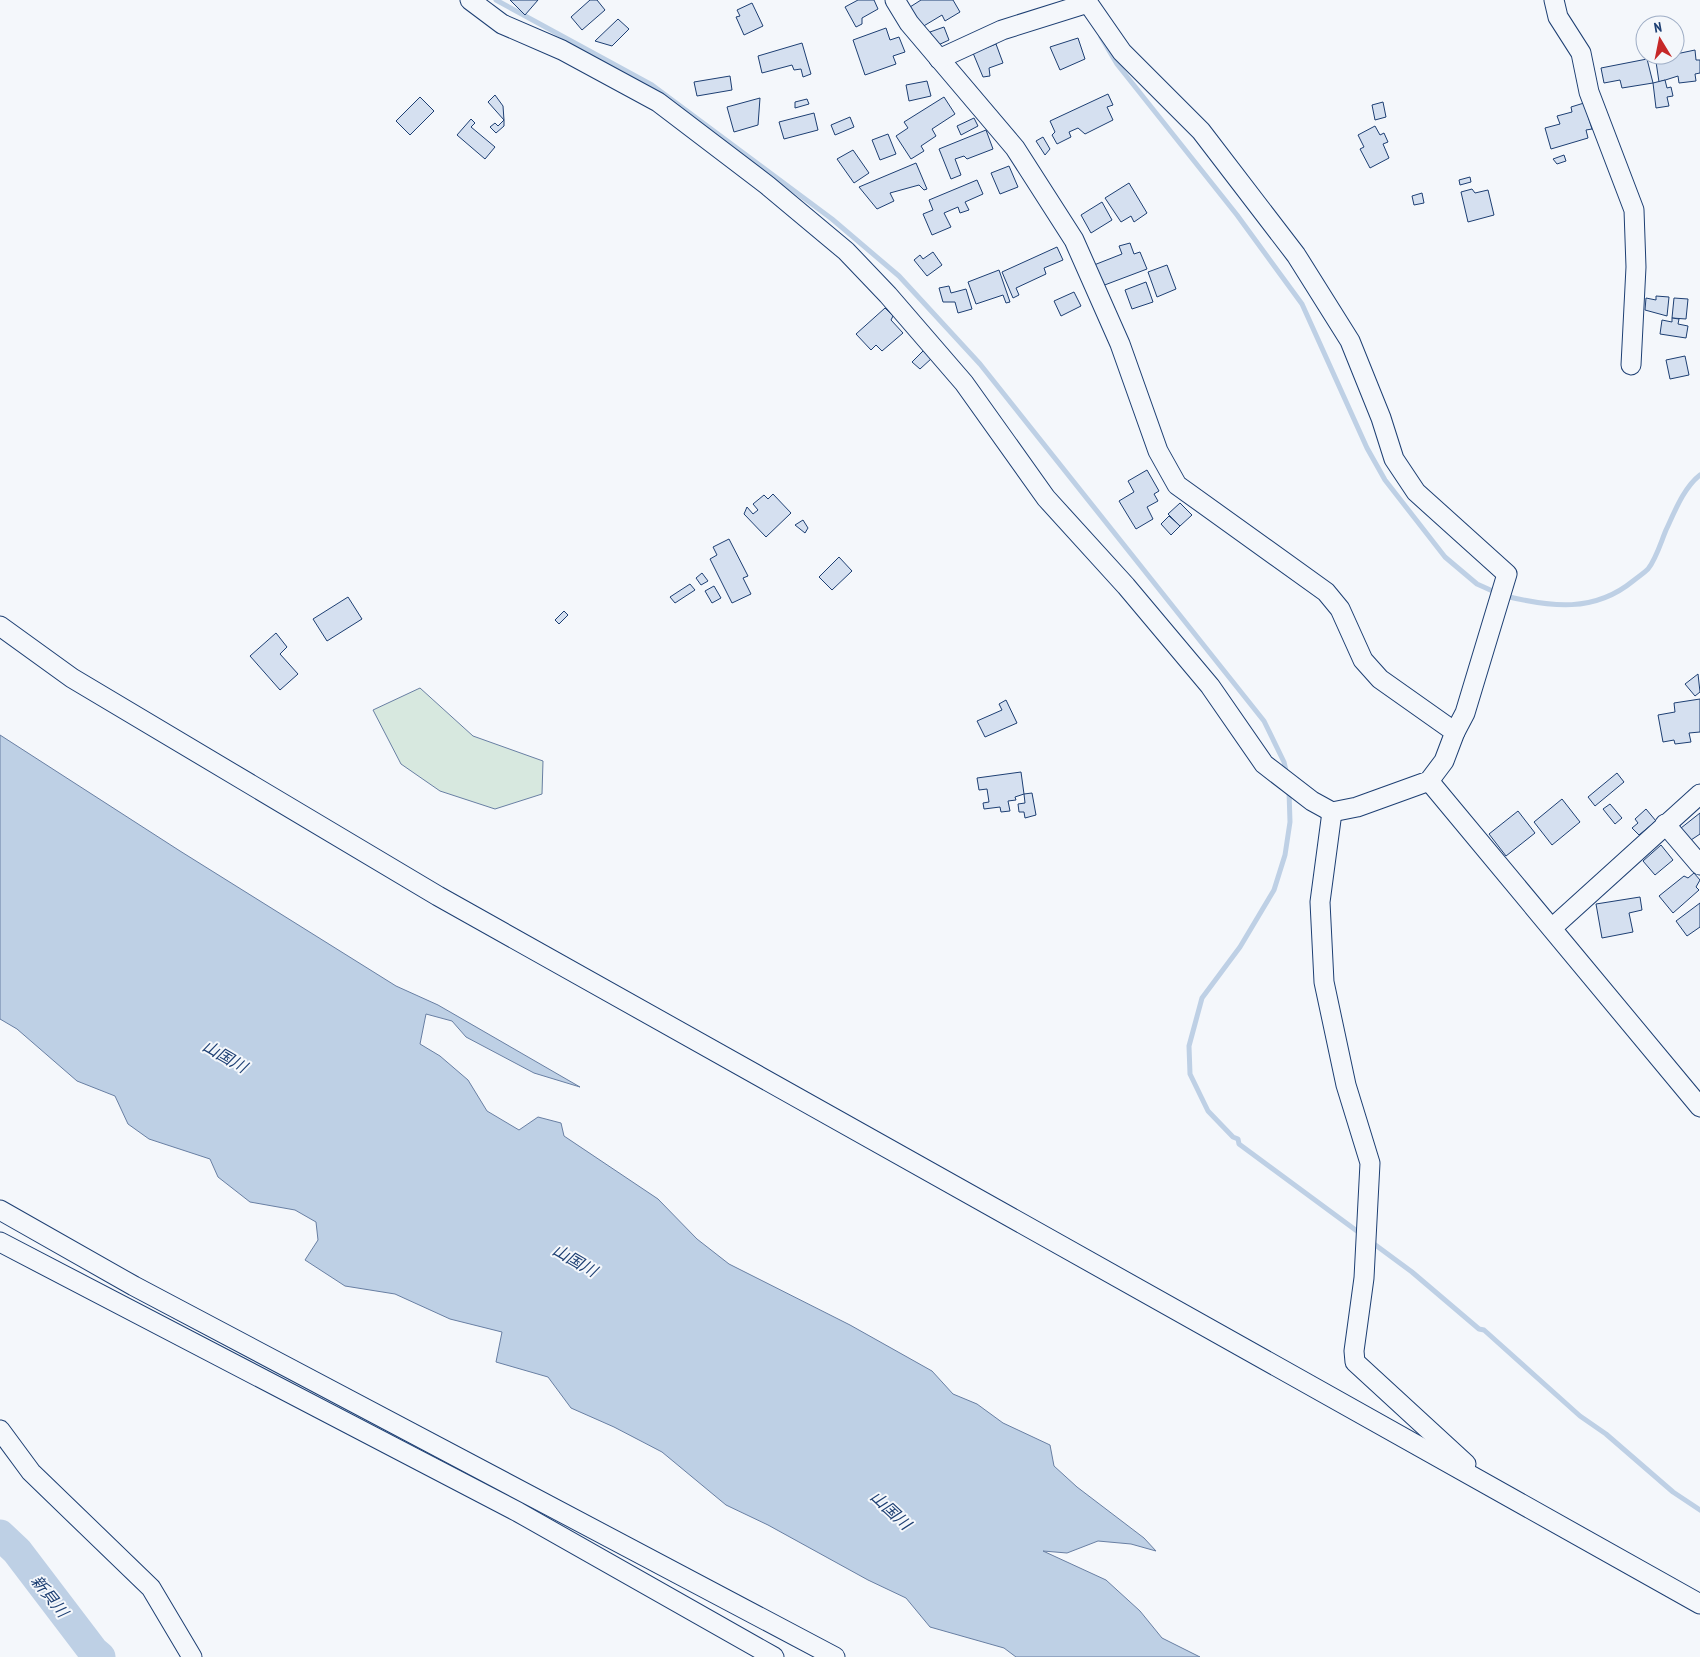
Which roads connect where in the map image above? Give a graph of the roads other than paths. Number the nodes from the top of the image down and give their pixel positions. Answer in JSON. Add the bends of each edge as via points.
{"nodes":[{"id":1,"x":470,"y":0,"type":"edge"},
{"id":2,"x":895,"y":0,"type":"edge"},
{"id":3,"x":1554,"y":0,"type":"edge"},
{"id":4,"x":939,"y":59,"type":"junction"},
{"id":5,"x":1631,"y":365,"type":"dead end"},
{"id":6,"x":0,"y":626,"type":"edge"},
{"id":7,"x":1455,"y":732,"type":"junction"},
{"id":8,"x":1429,"y":781,"type":"junction"},
{"id":9,"x":1700,"y":794,"type":"edge"},
{"id":10,"x":1332,"y":812,"type":"junction"},
{"id":11,"x":1665,"y":824,"type":"junction"},
{"id":12,"x":1700,"y":866,"type":"edge"},
{"id":13,"x":1552,"y":928,"type":"junction"},
{"id":14,"x":1700,"y":1107,"type":"edge"},
{"id":15,"x":0,"y":1210,"type":"edge"},
{"id":16,"x":0,"y":1242,"type":"edge"},
{"id":17,"x":0,"y":1430,"type":"edge"},
{"id":18,"x":1490,"y":1485,"type":"junction"},
{"id":19,"x":1700,"y":1604,"type":"edge"},
{"id":20,"x":192,"y":1657,"type":"edge"},
{"id":21,"x":774,"y":1657,"type":"edge"},
{"id":22,"x":835,"y":1657,"type":"edge"}],
"edges":[{"from":1,"to":10,"type":"street","via":[[502,24],[562,50],[658,102],[767,185],[846,251],[964,383],[1046,498],[1210,686],[1264,764],[1312,801]]},
{"from":2,"to":4,"type":"street","via":[[909,23]]},
{"from":3,"to":5,"type":"street","via":[[1558,17],[1581,53],[1589,92],[1634,210],[1636,267]]},
{"from":4,"to":7,"type":"street","via":[[1015,148],[1074,240],[1120,344],[1158,451],[1177,486],[1326,592],[1340,609],[1363,660],[1380,679]]},
{"from":4,"to":7,"type":"street","via":[[1002,30],[1088,3],[1122,52],[1201,131],[1296,255],[1350,341],[1394,460],[1416,492],[1507,574],[1465,712]]},
{"from":6,"to":18,"type":"street","via":[[72,678],[438,896]]},
{"from":7,"to":8,"type":"street","via":[[1444,761]]},
{"from":8,"to":10,"type":"street","via":[[1357,807]]},
{"from":8,"to":13,"type":"street"},
{"from":9,"to":11,"type":"street"},
{"from":10,"to":18,"type":"street","via":[[1320,902],[1324,982],[1346,1085],[1370,1162],[1364,1278],[1355,1362]]},
{"from":11,"to":12,"type":"street"},
{"from":11,"to":13,"type":"street"},
{"from":13,"to":14,"type":"street"},
{"from":15,"to":22,"type":"street","via":[[134,1286]]},
{"from":16,"to":21,"type":"street","via":[[518,1512]]},
{"from":17,"to":20,"type":"street","via":[[31,1472],[151,1588]]},
{"from":18,"to":19,"type":"street"}]}
